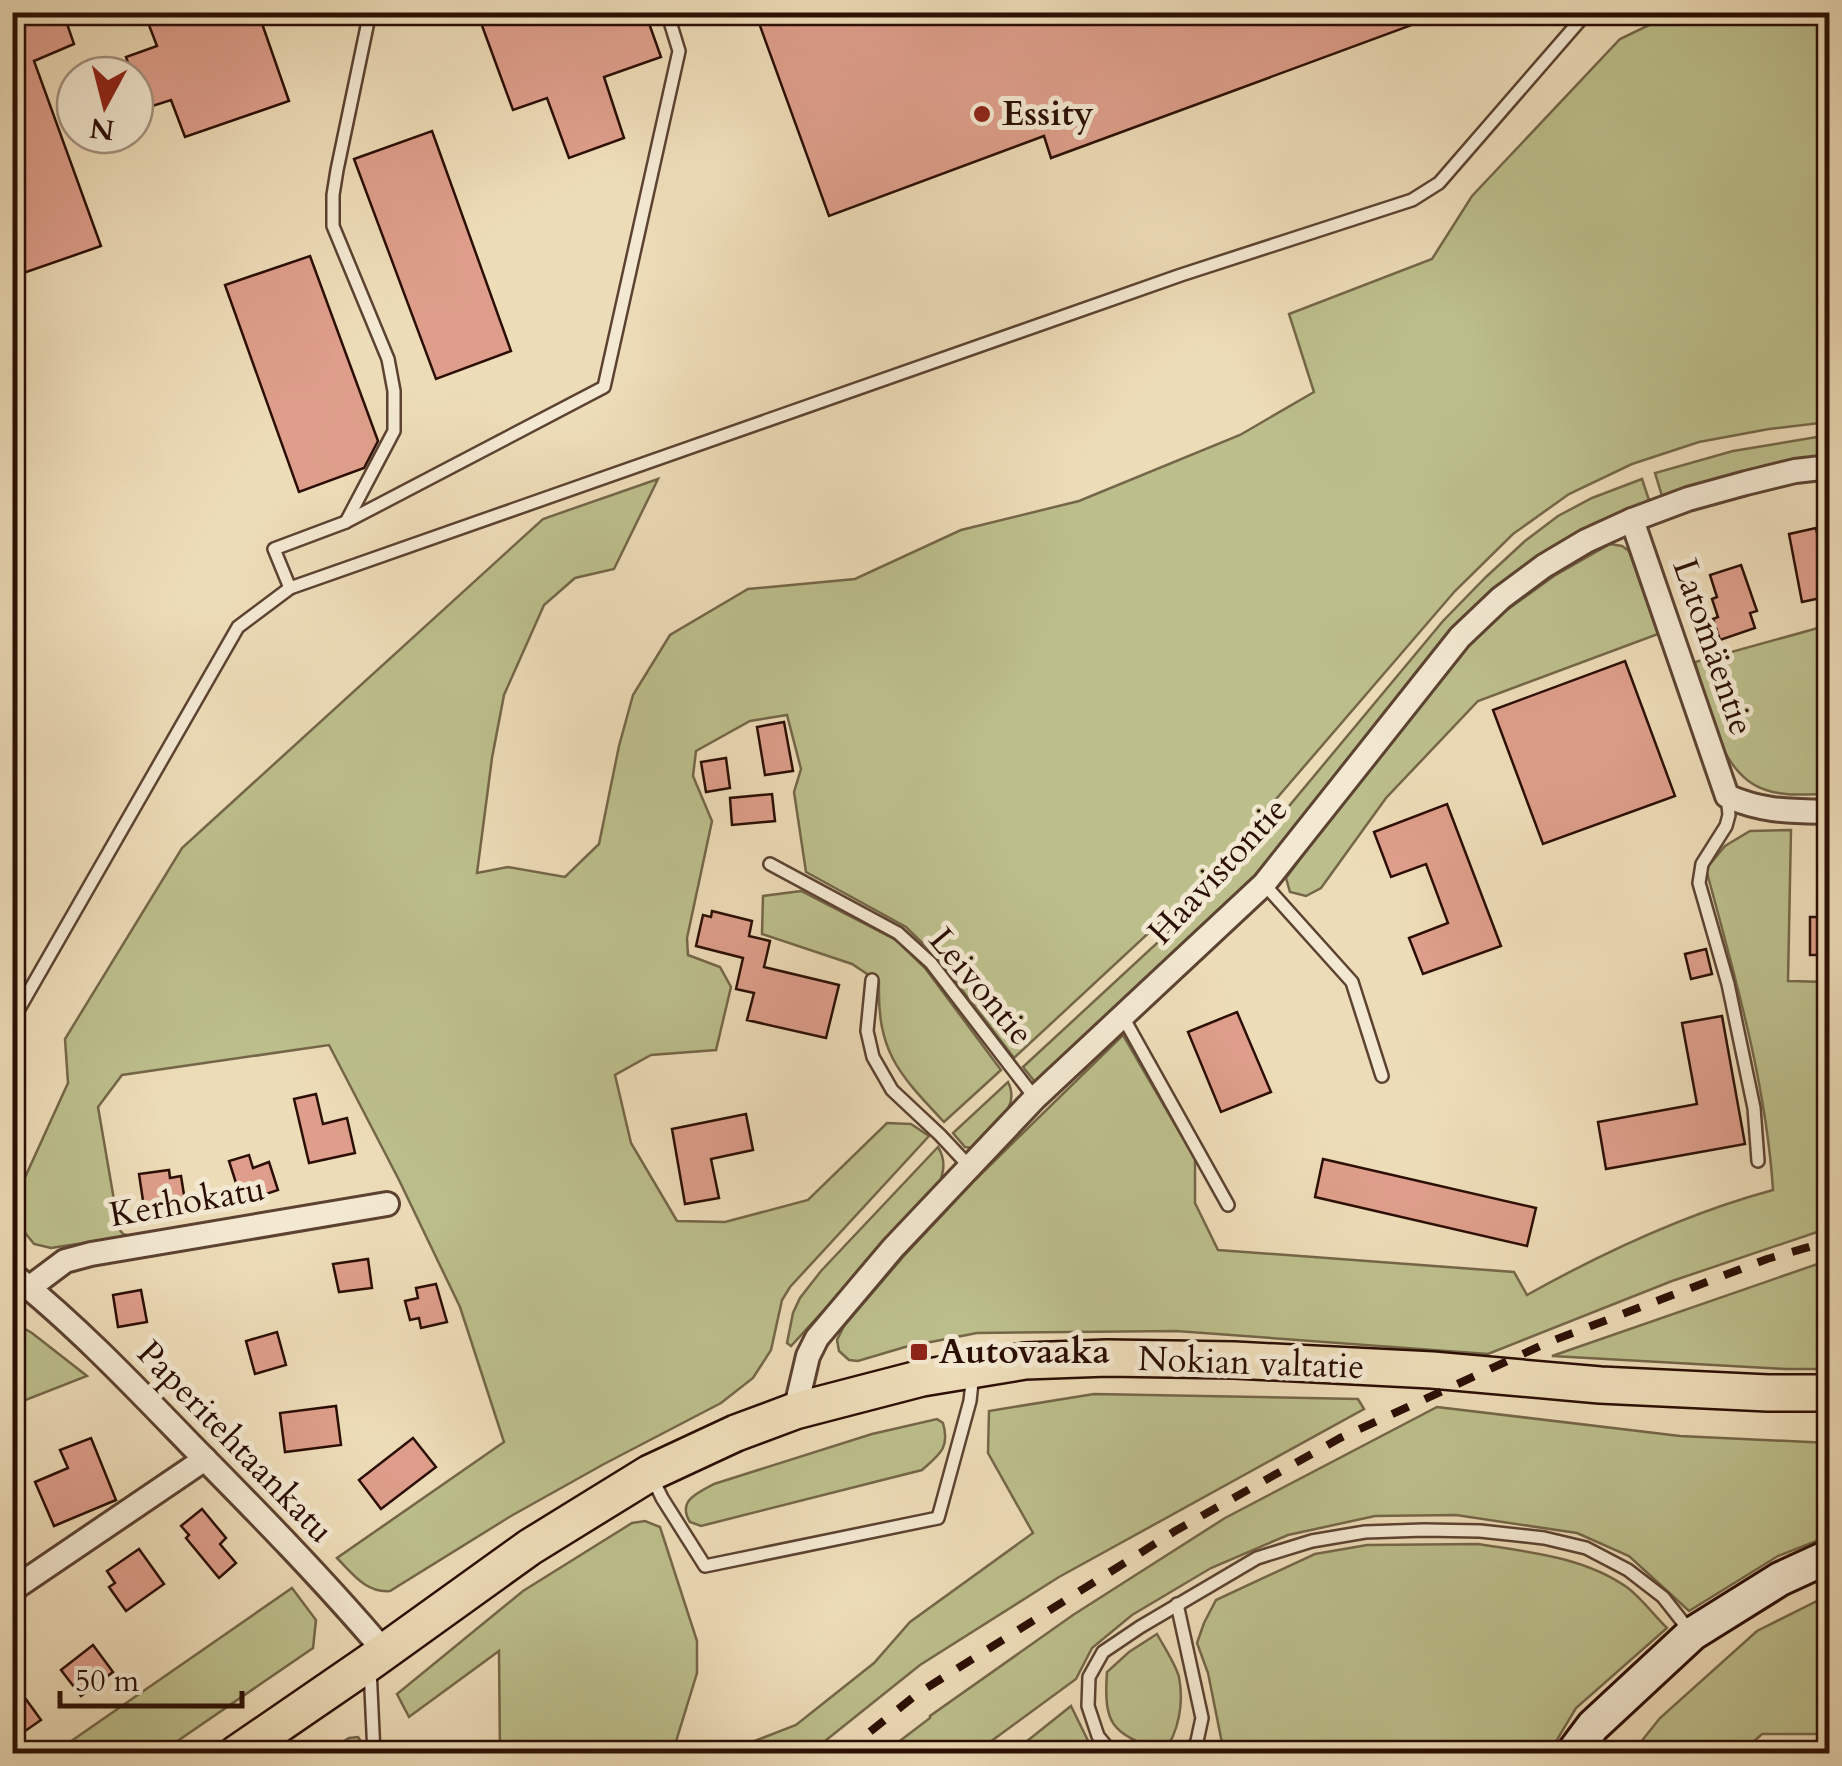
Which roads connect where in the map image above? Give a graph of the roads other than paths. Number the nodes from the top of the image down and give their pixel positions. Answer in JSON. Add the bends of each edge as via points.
{"nodes":[{"id":1,"x":370,"y":12,"type":"edge"},
{"id":2,"x":667,"y":12,"type":"edge"},
{"id":3,"x":1593,"y":12,"type":"edge"},
{"id":4,"x":1830,"y":467,"type":"edge"},
{"id":5,"x":1632,"y":520,"type":"junction"},
{"id":6,"x":346,"y":522,"type":"junction"},
{"id":7,"x":290,"y":588,"type":"junction"},
{"id":8,"x":1727,"y":796,"type":"junction"},
{"id":9,"x":1830,"y":812,"type":"edge"},
{"id":10,"x":770,"y":864,"type":"dead end"},
{"id":11,"x":1264,"y":884,"type":"junction"},
{"id":12,"x":872,"y":980,"type":"dead end"},
{"id":13,"x":1123,"y":1017,"type":"junction"},
{"id":14,"x":12,"y":1021,"type":"edge"},
{"id":15,"x":1382,"y":1076,"type":"dead end"},
{"id":16,"x":1035,"y":1098,"type":"junction"},
{"id":17,"x":1758,"y":1161,"type":"dead end"},
{"id":18,"x":968,"y":1166,"type":"junction"},
{"id":19,"x":388,"y":1204,"type":"dead end"},
{"id":20,"x":1228,"y":1206,"type":"dead end"},
{"id":21,"x":21,"y":1281,"type":"edge"},
{"id":22,"x":974,"y":1369,"type":"junction"},
{"id":23,"x":1830,"y":1393,"type":"edge"},
{"id":24,"x":796,"y":1411,"type":"junction"},
{"id":25,"x":205,"y":1459,"type":"junction"},
{"id":26,"x":650,"y":1473,"type":"junction"},
{"id":27,"x":1830,"y":1556,"type":"edge"},
{"id":28,"x":12,"y":1590,"type":"edge"},
{"id":29,"x":1178,"y":1604,"type":"junction"},
{"id":30,"x":1692,"y":1634,"type":"junction"},
{"id":31,"x":377,"y":1657,"type":"junction"},
{"id":32,"x":236,"y":1754,"type":"edge"},
{"id":33,"x":374,"y":1754,"type":"edge"},
{"id":34,"x":1113,"y":1754,"type":"edge"},
{"id":35,"x":1190,"y":1754,"type":"edge"},
{"id":36,"x":1572,"y":1754,"type":"edge"}],
"edges":[{"from":1,"to":6,"type":"lane","via":[[335,182],[334,226],[388,359],[394,431]]},
{"from":2,"to":6,"type":"lane","via":[[678,51],[604,387]]},
{"from":3,"to":7,"type":"lane","via":[[1439,182],[1412,200]]},
{"from":4,"to":5,"type":"street","name":"Haavistontie","via":[[1746,483]]},
{"from":5,"to":8,"type":"street","name":"Latomäentie"},
{"from":5,"to":11,"type":"street","name":"Haavistontie","via":[[1544,566],[1460,637]]},
{"from":6,"to":7,"type":"lane","via":[[274,550]]},
{"from":7,"to":14,"type":"lane","via":[[238,626]]},
{"from":8,"to":9,"type":"street","via":[[1782,811]]},
{"from":8,"to":17,"type":"lane","via":[[1726,826],[1702,864],[1699,883],[1728,984]]},
{"from":10,"to":16,"type":"lane","name":"Leivontie","via":[[898,933],[931,963]]},
{"from":11,"to":13,"type":"street","name":"Haavistontie"},
{"from":11,"to":15,"type":"lane","via":[[1352,982]]},
{"from":12,"to":18,"type":"lane","via":[[866,1031],[873,1057],[892,1090]]},
{"from":13,"to":16,"type":"street","name":"Haavistontie"},
{"from":13,"to":20,"type":"lane"},
{"from":16,"to":18,"type":"street","name":"Haavistontie"},
{"from":18,"to":24,"type":"street","name":"Haavistontie","via":[[816,1338]]},
{"from":19,"to":21,"type":"street","name":"Kerhokatu","via":[[92,1254]]},
{"from":21,"to":25,"type":"street","name":"Paperitehtaankatu"},
{"from":22,"to":23,"type":"main road","name":"Nokian valtatie","via":[[1091,1358],[1234,1360]]},
{"from":22,"to":24,"type":"main road","name":"Nokian valtatie"},
{"from":22,"to":26,"type":"lane","via":[[938,1518],[705,1566]]},
{"from":24,"to":26,"type":"main road","name":"Nokian valtatie"},
{"from":25,"to":28,"type":"street"},
{"from":25,"to":31,"type":"street","name":"Paperitehtaankatu","via":[[272,1527]]},
{"from":26,"to":31,"type":"main road","name":"Nokian valtatie","via":[[530,1547]]},
{"from":27,"to":30,"type":"main road"},
{"from":29,"to":30,"type":"lane","via":[[1258,1558],[1312,1541],[1365,1532],[1480,1531],[1586,1548],[1663,1597]]},
{"from":29,"to":34,"type":"lane","via":[[1104,1652],[1089,1678],[1088,1706]]},
{"from":29,"to":35,"type":"lane","via":[[1202,1718]]},
{"from":30,"to":36,"type":"main road"},
{"from":31,"to":32,"type":"main road","name":"Nokian valtatie"},
{"from":31,"to":33,"type":"lane"}]}
